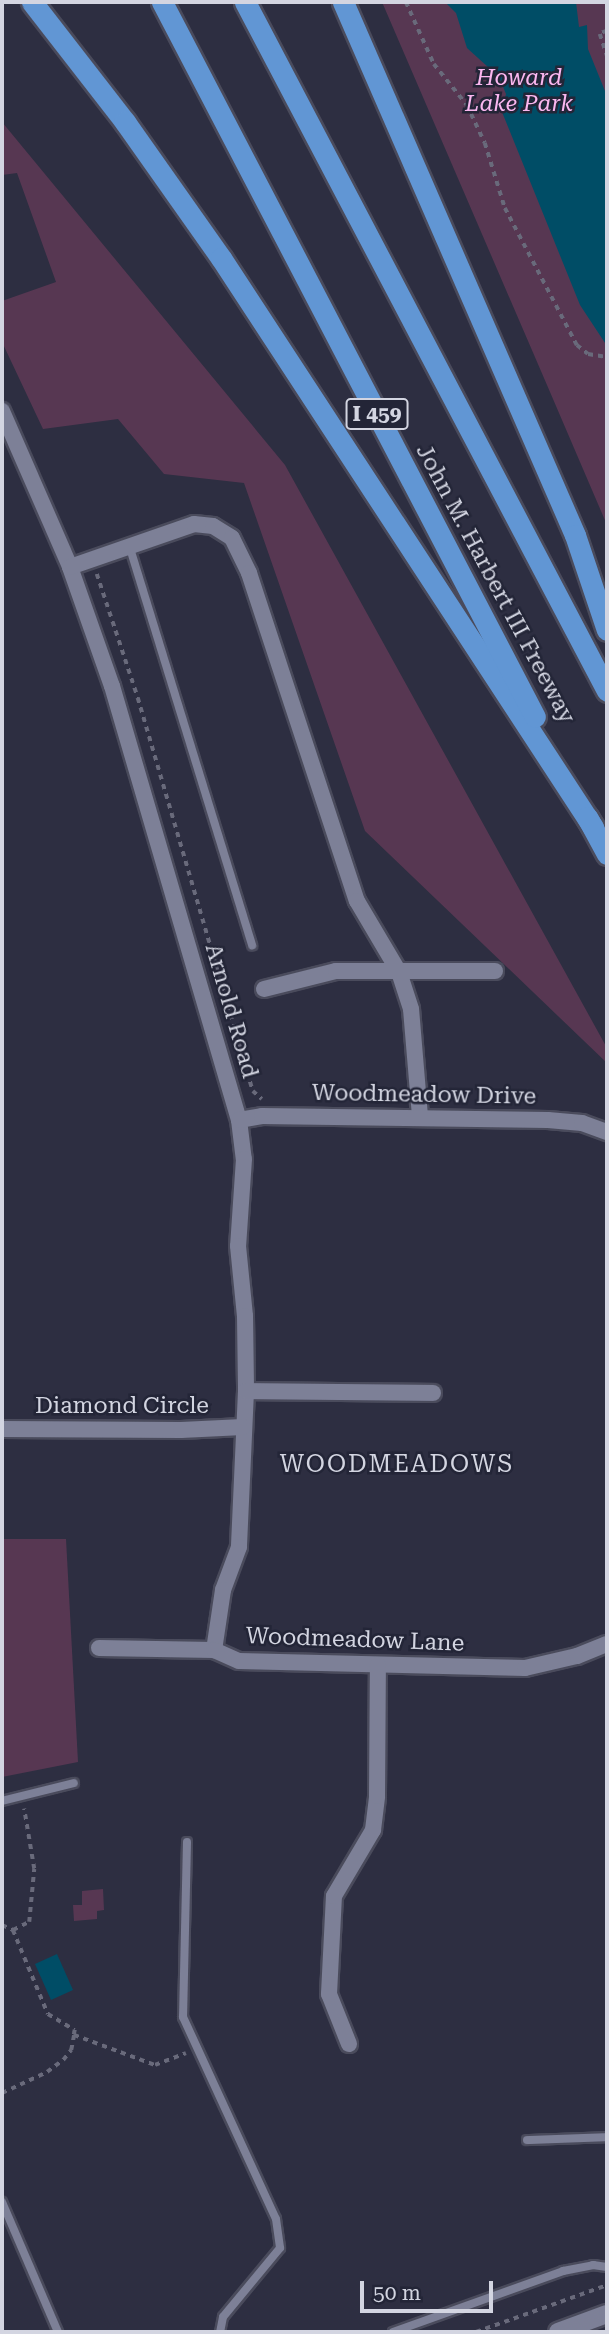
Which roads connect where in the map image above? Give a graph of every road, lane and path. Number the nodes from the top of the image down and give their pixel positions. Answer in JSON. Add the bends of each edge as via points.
{"nodes":[{"id":1,"x":32,"y":2,"type":"edge"},
{"id":2,"x":162,"y":2,"type":"edge"},
{"id":3,"x":245,"y":2,"type":"edge"},
{"id":4,"x":343,"y":2,"type":"edge"},
{"id":5,"x":406,"y":2,"type":"edge"},
{"id":6,"x":607,"y":31,"type":"edge"},
{"id":7,"x":607,"y":56,"type":"edge"},
{"id":8,"x":607,"y":357,"type":"edge"},
{"id":9,"x":2,"y":411,"type":"edge"},
{"id":10,"x":129,"y":545,"type":"junction"},
{"id":11,"x":92,"y":559,"type":"junction"},
{"id":12,"x":70,"y":567,"type":"junction"},
{"id":13,"x":607,"y":630,"type":"edge"},
{"id":14,"x":607,"y":691,"type":"edge"},
{"id":15,"x":593,"y":827,"type":"junction"},
{"id":16,"x":607,"y":854,"type":"edge"},
{"id":17,"x":252,"y":946,"type":"dead end"},
{"id":18,"x":495,"y":971,"type":"dead end"},
{"id":19,"x":400,"y":972,"type":"junction"},
{"id":20,"x":264,"y":989,"type":"dead end"},
{"id":21,"x":275,"y":1099,"type":"dead end"},
{"id":22,"x":421,"y":1117,"type":"junction"},
{"id":23,"x":239,"y":1120,"type":"junction"},
{"id":24,"x":607,"y":1132,"type":"edge"},
{"id":25,"x":246,"y":1391,"type":"junction"},
{"id":26,"x":433,"y":1393,"type":"dead end"},
{"id":27,"x":243,"y":1427,"type":"junction"},
{"id":28,"x":2,"y":1429,"type":"edge"},
{"id":29,"x":607,"y":1644,"type":"edge"},
{"id":30,"x":99,"y":1648,"type":"dead end"},
{"id":31,"x":214,"y":1650,"type":"junction"},
{"id":32,"x":379,"y":1665,"type":"junction"},
{"id":33,"x":74,"y":1783,"type":"dead end"},
{"id":34,"x":22,"y":1796,"type":"junction"},
{"id":35,"x":2,"y":1801,"type":"edge"},
{"id":36,"x":187,"y":1842,"type":"dead end"},
{"id":37,"x":2,"y":1925,"type":"edge"},
{"id":38,"x":13,"y":1930,"type":"junction"},
{"id":39,"x":74,"y":2035,"type":"junction"},
{"id":40,"x":349,"y":2044,"type":"dead end"},
{"id":41,"x":196,"y":2048,"type":"junction"},
{"id":42,"x":2,"y":2093,"type":"edge"},
{"id":43,"x":607,"y":2137,"type":"edge"},
{"id":44,"x":527,"y":2140,"type":"dead end"},
{"id":45,"x":2,"y":2202,"type":"edge"},
{"id":46,"x":607,"y":2267,"type":"edge"},
{"id":47,"x":607,"y":2286,"type":"edge"},
{"id":48,"x":607,"y":2314,"type":"edge"},
{"id":49,"x":58,"y":2332,"type":"edge"},
{"id":50,"x":220,"y":2332,"type":"edge"},
{"id":51,"x":393,"y":2332,"type":"edge"},
{"id":52,"x":476,"y":2332,"type":"edge"},
{"id":53,"x":558,"y":2332,"type":"edge"}],
"edges":[{"from":1,"to":15,"type":"highway","via":[[125,122],[221,258]]},
{"from":2,"to":15,"type":"highway","name":"John M. Harbert III Freeway","number":"I 459"},
{"from":3,"to":14,"type":"highway"},
{"from":4,"to":13,"type":"highway","via":[[575,535]]},
{"from":5,"to":8,"type":"path","via":[[434,64],[467,104],[485,143],[505,208],[577,345],[588,354]]},
{"from":6,"to":7,"type":"path","via":[[600,34]]},
{"from":9,"to":12,"type":"street","name":"Arnold Road"},
{"from":10,"to":11,"type":"street"},
{"from":10,"to":17,"type":"lane"},
{"from":10,"to":19,"type":"street","via":[[194,524],[213,526],[232,538],[249,573],[357,901]]},
{"from":11,"to":12,"type":"street"},
{"from":11,"to":21,"type":"path","via":[[138,698],[253,1091],[262,1099]]},
{"from":12,"to":23,"type":"street","name":"Arnold Road","via":[[112,686]]},
{"from":15,"to":16,"type":"highway","name":"John M. Harbert III Freeway","number":"I 459"},
{"from":18,"to":19,"type":"street"},
{"from":19,"to":20,"type":"street","via":[[335,971]]},
{"from":19,"to":22,"type":"street","via":[[411,1009]]},
{"from":22,"to":23,"type":"street","name":"Woodmeadow Drive","via":[[262,1116]]},
{"from":22,"to":24,"type":"street","name":"Woodmeadow Drive","via":[[582,1123]]},
{"from":23,"to":25,"type":"street","name":"Arnold Road","via":[[244,1159],[238,1246]]},
{"from":25,"to":26,"type":"street"},
{"from":25,"to":27,"type":"street","name":"Arnold Road"},
{"from":27,"to":28,"type":"street","name":"Diamond Circle"},
{"from":27,"to":31,"type":"street","name":"Arnold Road","via":[[239,1547],[223,1590]]},
{"from":29,"to":32,"type":"street","name":"Woodmeadow Lane","via":[[525,1668]]},
{"from":30,"to":31,"type":"street","name":"Woodmeadow Lane"},
{"from":31,"to":32,"type":"street","name":"Woodmeadow Lane","via":[[239,1661]]},
{"from":32,"to":40,"type":"street","via":[[373,1830],[334,1896],[329,1994]]},
{"from":33,"to":34,"type":"lane"},
{"from":34,"to":35,"type":"lane"},
{"from":34,"to":38,"type":"path","via":[[34,1869],[29,1922]]},
{"from":36,"to":41,"type":"lane","via":[[183,2017]]},
{"from":37,"to":38,"type":"path"},
{"from":38,"to":39,"type":"path","via":[[48,2014],[75,2030]]},
{"from":39,"to":41,"type":"path","via":[[155,2065]]},
{"from":39,"to":42,"type":"path","via":[[63,2060]]},
{"from":41,"to":50,"type":"lane","via":[[276,2219],[280,2248],[223,2317]]},
{"from":43,"to":44,"type":"lane"},
{"from":45,"to":49,"type":"lane"},
{"from":46,"to":51,"type":"lane","via":[[563,2271]]},
{"from":47,"to":52,"type":"path"},
{"from":48,"to":53,"type":"street"}]}
